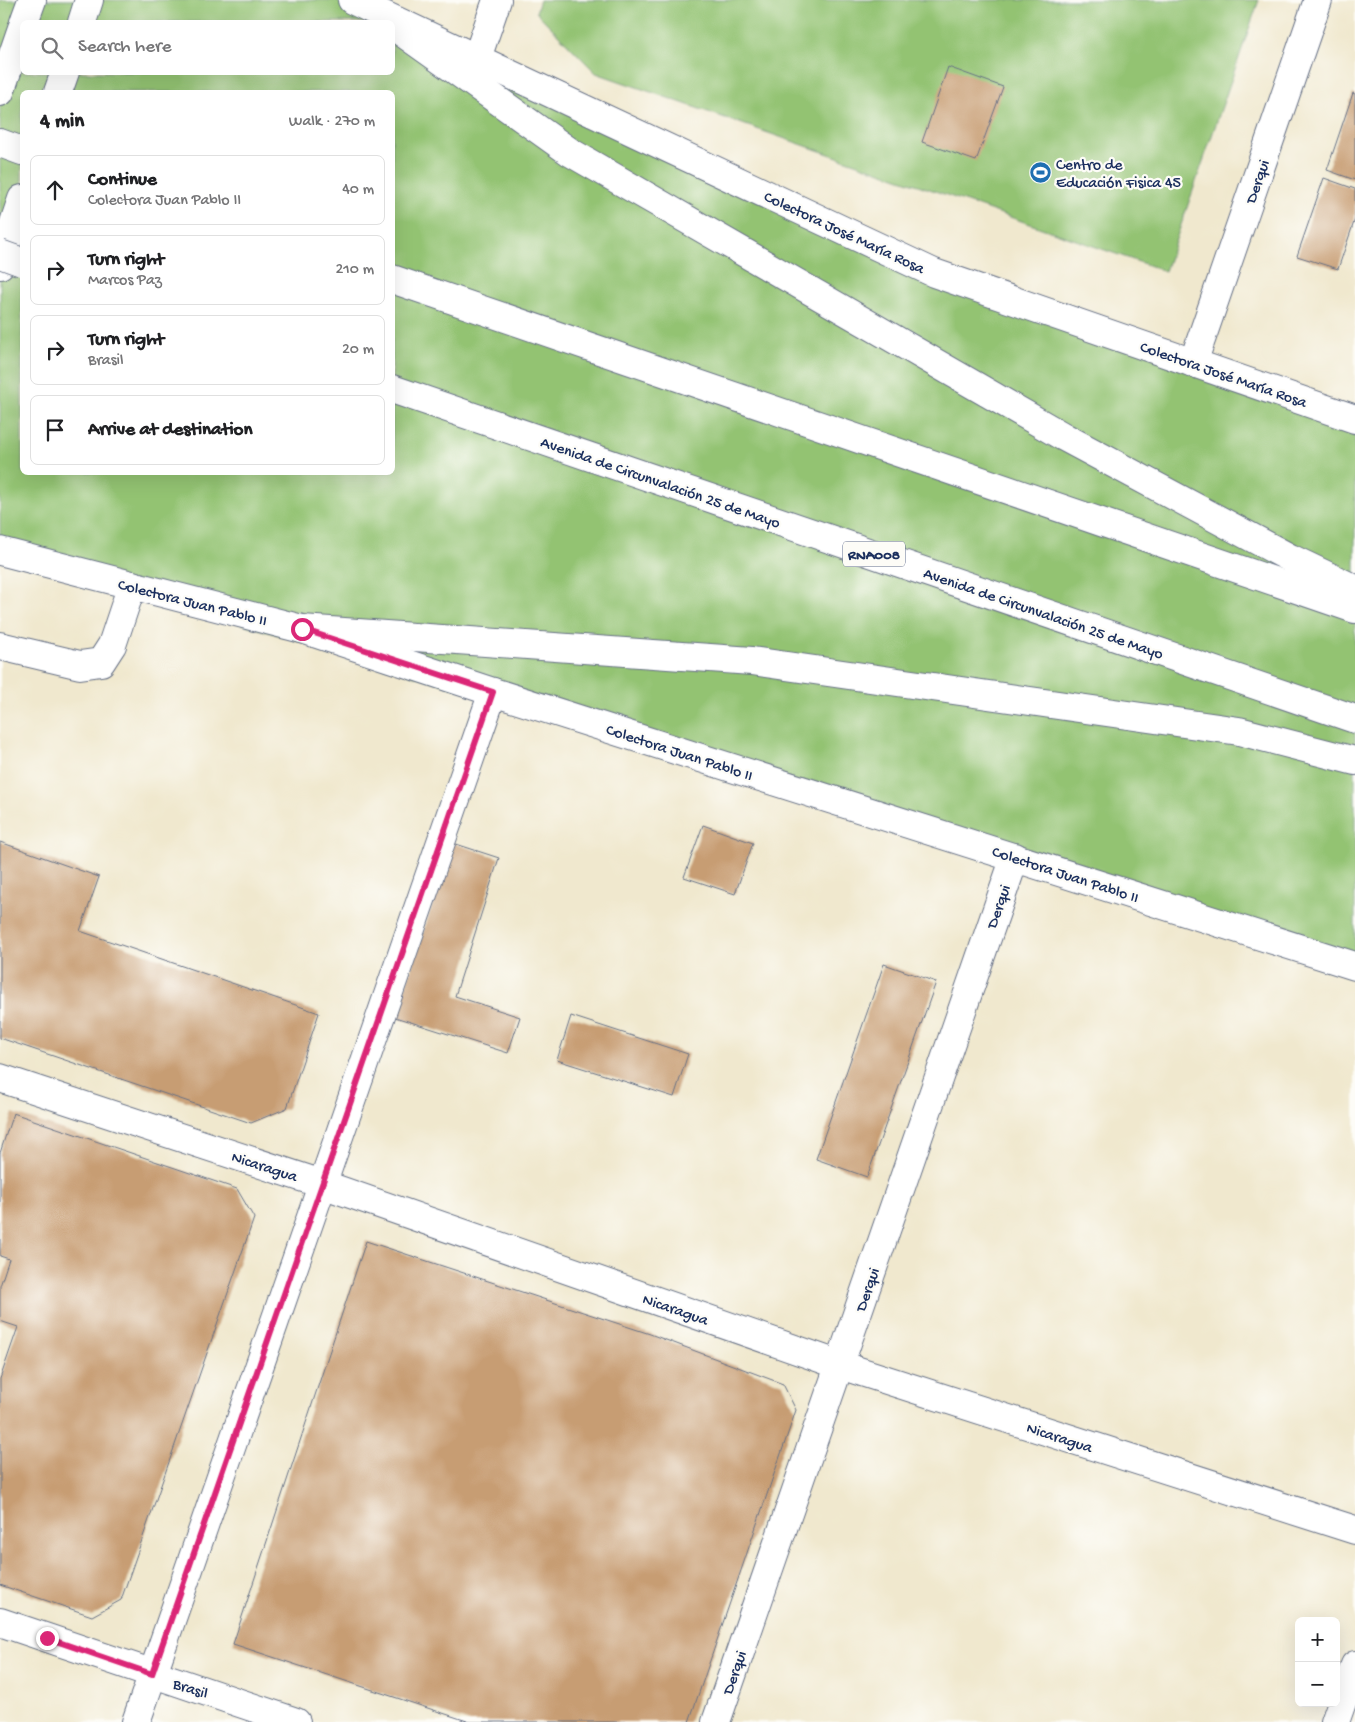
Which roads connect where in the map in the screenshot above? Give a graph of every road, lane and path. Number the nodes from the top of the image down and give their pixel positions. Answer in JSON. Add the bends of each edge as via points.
{"nodes":[{"id":1,"x":32,"y":0,"type":"edge"},
{"id":2,"x":90,"y":0,"type":"edge"},
{"id":3,"x":497,"y":0,"type":"edge"},
{"id":4,"x":1318,"y":0,"type":"edge"},
{"id":5,"x":377,"y":15,"type":"edge"},
{"id":6,"x":25,"y":20,"type":"edge"},
{"id":7,"x":83,"y":20,"type":"edge"},
{"id":8,"x":389,"y":20,"type":"edge"},
{"id":9,"x":395,"y":23,"type":"edge"},
{"id":10,"x":395,"y":28,"type":"edge"},
{"id":11,"x":20,"y":34,"type":"edge"},
{"id":12,"x":477,"y":58,"type":"junction"},
{"id":13,"x":64,"y":75,"type":"edge"},
{"id":14,"x":59,"y":90,"type":"edge"},
{"id":15,"x":0,"y":92,"type":"edge"},
{"id":16,"x":0,"y":143,"type":"edge"},
{"id":17,"x":20,"y":150,"type":"edge"},
{"id":18,"x":20,"y":204,"type":"edge"},
{"id":19,"x":0,"y":254,"type":"edge"},
{"id":20,"x":20,"y":261,"type":"edge"},
{"id":21,"x":0,"y":265,"type":"edge"},
{"id":22,"x":395,"y":280,"type":"edge"},
{"id":23,"x":1193,"y":363,"type":"junction"},
{"id":24,"x":395,"y":390,"type":"edge"},
{"id":25,"x":1355,"y":419,"type":"edge"},
{"id":26,"x":0,"y":551,"type":"edge"},
{"id":27,"x":132,"y":585,"type":"junction"},
{"id":28,"x":1355,"y":589,"type":"edge"},
{"id":29,"x":1355,"y":609,"type":"edge"},
{"id":30,"x":302,"y":629,"type":"junction"},
{"id":31,"x":0,"y":646,"type":"edge"},
{"id":32,"x":493,"y":692,"type":"junction"},
{"id":33,"x":1355,"y":719,"type":"edge"},
{"id":34,"x":1355,"y":761,"type":"edge"},
{"id":35,"x":1015,"y":857,"type":"junction"},
{"id":36,"x":1355,"y":966,"type":"edge"},
{"id":37,"x":0,"y":1078,"type":"edge"},
{"id":38,"x":322,"y":1184,"type":"junction"},
{"id":39,"x":840,"y":1365,"type":"junction"},
{"id":40,"x":1355,"y":1530,"type":"edge"},
{"id":41,"x":0,"y":1622,"type":"edge"},
{"id":42,"x":1355,"y":1665,"type":"edge"},
{"id":43,"x":152,"y":1674,"type":"junction"},
{"id":44,"x":136,"y":1722,"type":"edge"},
{"id":45,"x":296,"y":1722,"type":"edge"},
{"id":46,"x":716,"y":1722,"type":"edge"},
{"id":47,"x":1335,"y":1722,"type":"edge"}],
"edges":[{"from":1,"to":6,"type":"main road"},
{"from":2,"to":7,"type":"main road"},
{"from":3,"to":12,"type":"main road"},
{"from":4,"to":23,"type":"main road","name":"Derqui"},
{"from":5,"to":8,"type":"main road","name":"Colectora José María Rosa"},
{"from":9,"to":12,"type":"main road","name":"Colectora José María Rosa"},
{"from":10,"to":28,"type":"main road","via":[[570,152],[1064,437],[1290,558]]},
{"from":11,"to":15,"type":"main road"},
{"from":12,"to":23,"type":"main road","name":"Colectora José María Rosa","via":[[934,273]]},
{"from":13,"to":14,"type":"main road"},
{"from":16,"to":17,"type":"main road"},
{"from":18,"to":21,"type":"main road"},
{"from":19,"to":20,"type":"main road","bridge":true},
{"from":22,"to":29,"type":"main road"},
{"from":23,"to":25,"type":"main road","name":"Colectora José María Rosa"},
{"from":24,"to":33,"type":"main road","name":"Avenida de Circunvalación 25 de Mayo","number":"RNA008"},
{"from":26,"to":27,"type":"main road","name":"Colectora Juan Pablo II"},
{"from":27,"to":30,"type":"main road","name":"Colectora Juan Pablo II"},
{"from":27,"to":31,"type":"main road","via":[[112,645],[101,662],[80,665]]},
{"from":30,"to":32,"type":"main road","name":"Colectora Juan Pablo II"},
{"from":30,"to":34,"type":"main road","via":[[752,660],[1239,731]]},
{"from":32,"to":35,"type":"main road","name":"Colectora Juan Pablo II"},
{"from":32,"to":38,"type":"main road"},
{"from":35,"to":36,"type":"main road","name":"Colectora Juan Pablo II"},
{"from":35,"to":39,"type":"main road","name":"Derqui"},
{"from":37,"to":38,"type":"main road","name":"Nicaragua"},
{"from":38,"to":39,"type":"main road","name":"Nicaragua"},
{"from":38,"to":43,"type":"main road"},
{"from":39,"to":40,"type":"main road","name":"Nicaragua"},
{"from":39,"to":46,"type":"main road","name":"Derqui"},
{"from":41,"to":43,"type":"main road","name":"Brasil"},
{"from":42,"to":47,"type":"main road"},
{"from":43,"to":44,"type":"main road"},
{"from":43,"to":45,"type":"main road","name":"Brasil"}]}
